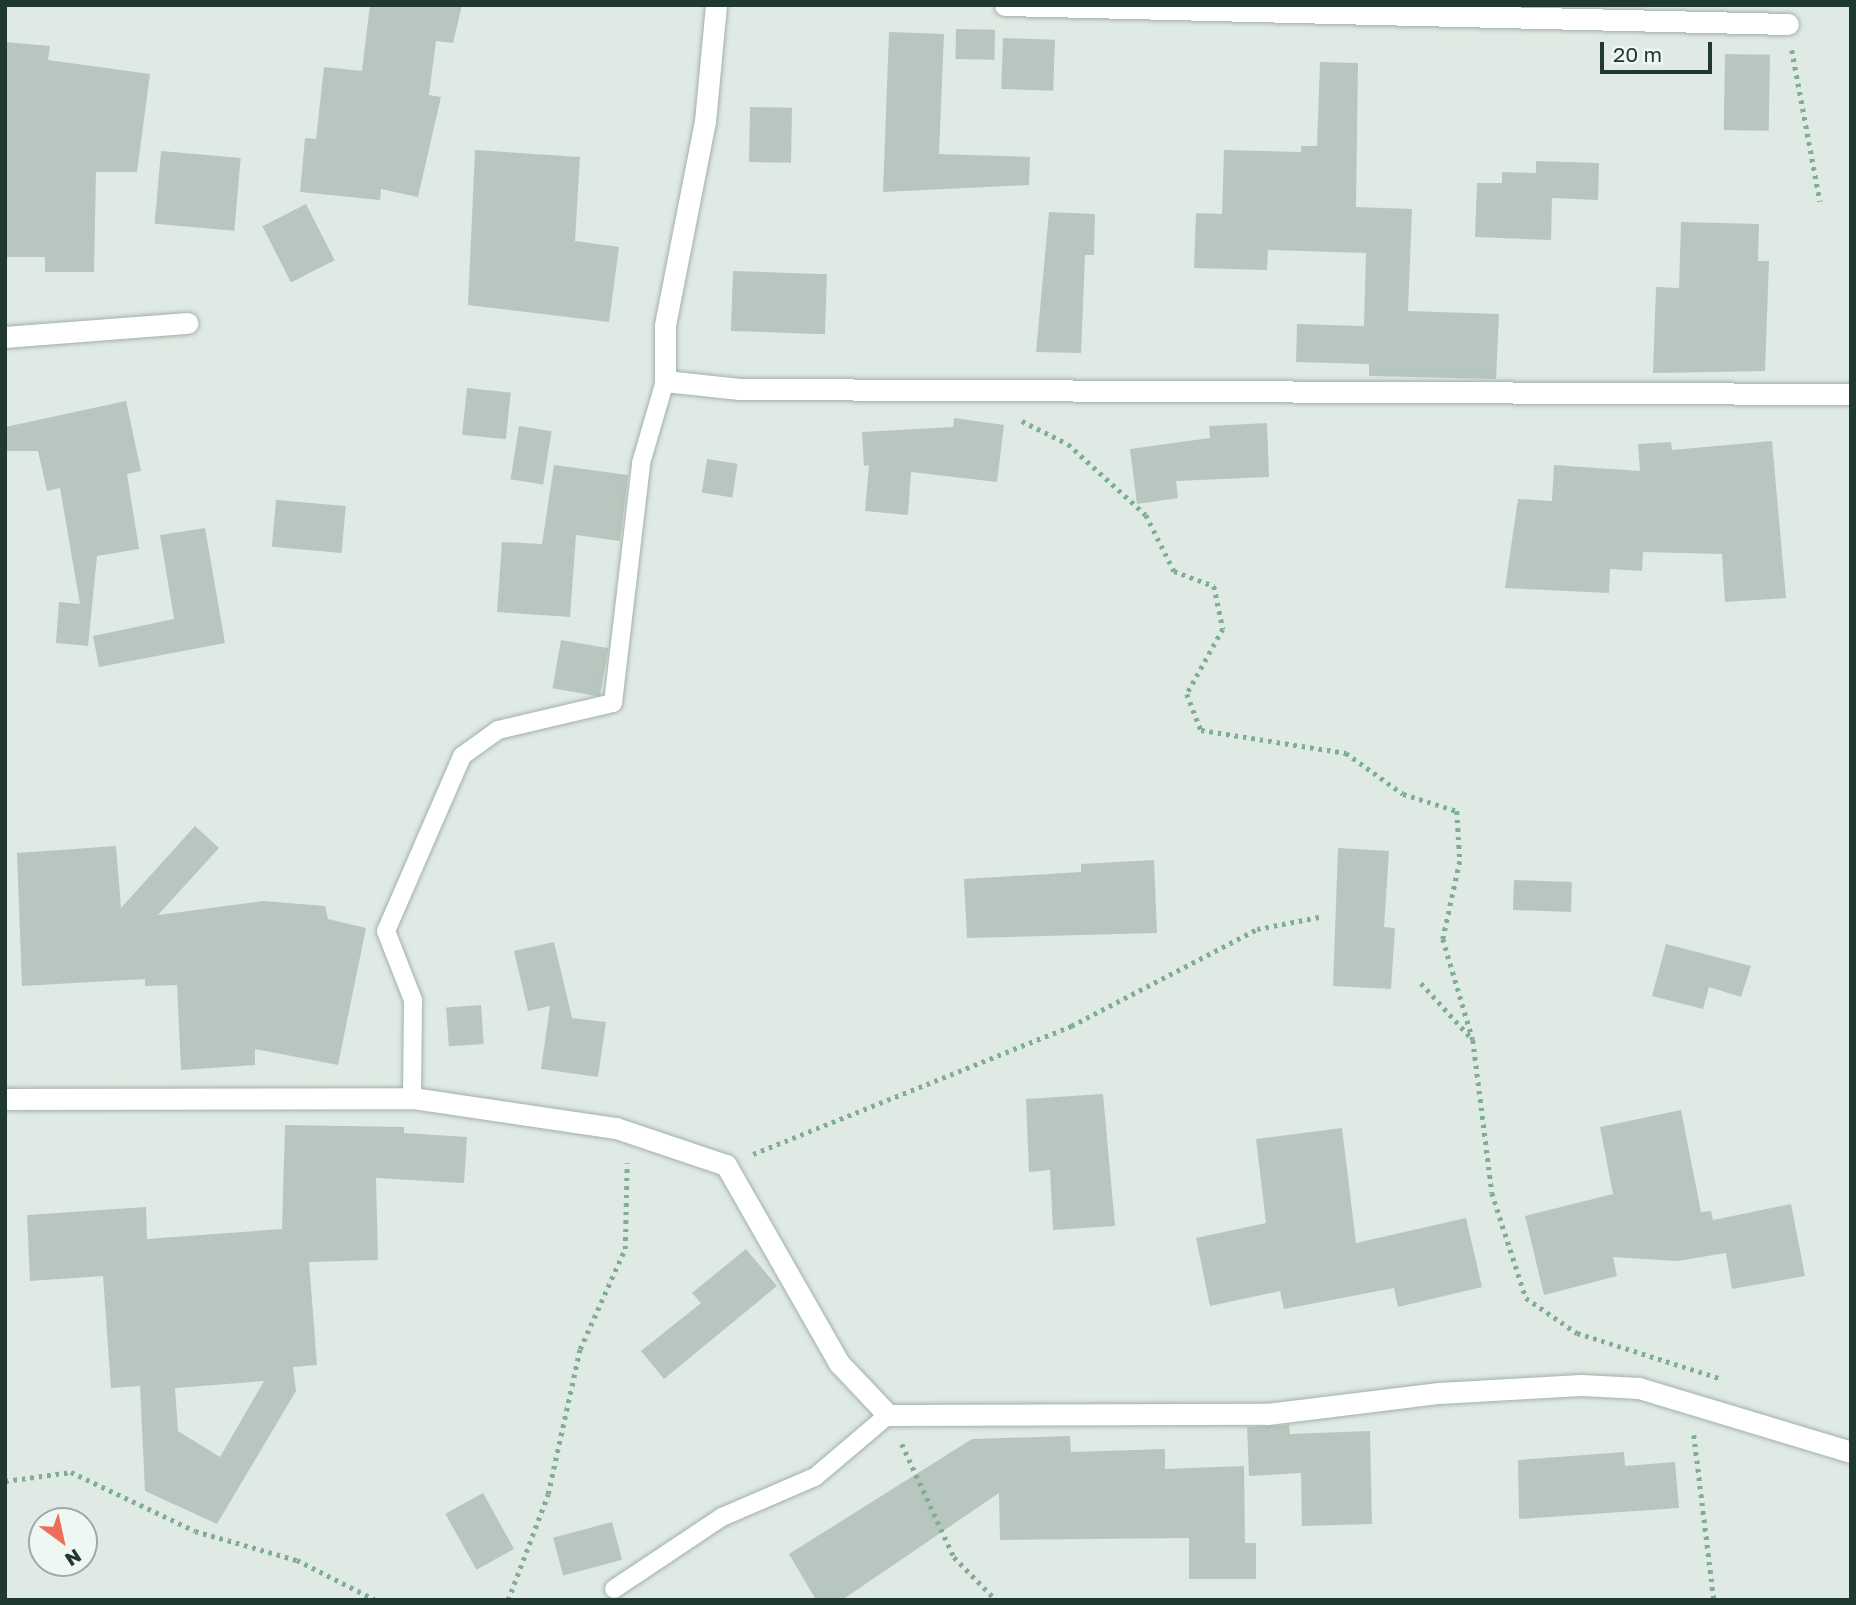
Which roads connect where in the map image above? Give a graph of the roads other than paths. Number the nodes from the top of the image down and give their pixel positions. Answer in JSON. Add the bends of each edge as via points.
{"nodes":[{"id":1,"x":716,"y":5,"type":"edge"},
{"id":2,"x":1005,"y":5,"type":"edge"},
{"id":3,"x":1788,"y":24,"type":"road end"},
{"id":4,"x":187,"y":323,"type":"dead end"},
{"id":5,"x":5,"y":337,"type":"edge"},
{"id":6,"x":665,"y":381,"type":"junction"},
{"id":7,"x":1851,"y":394,"type":"edge"},
{"id":8,"x":412,"y":1098,"type":"junction"},
{"id":9,"x":5,"y":1099,"type":"edge"},
{"id":10,"x":888,"y":1415,"type":"junction"},
{"id":11,"x":1851,"y":1452,"type":"edge"},
{"id":12,"x":614,"y":1589,"type":"dead end"}],
"edges":[{"from":1,"to":6,"type":"street","via":[[705,121],[665,325]]},
{"from":2,"to":3,"type":"street"},
{"from":4,"to":5,"type":"street"},
{"from":6,"to":7,"type":"street","via":[[740,389]]},
{"from":6,"to":8,"type":"lane","via":[[641,463],[613,703],[498,730],[462,756],[386,931],[414,1000]]},
{"from":8,"to":9,"type":"street"},
{"from":8,"to":10,"type":"street","via":[[616,1128],[726,1165],[839,1363]]},
{"from":10,"to":11,"type":"street","via":[[1267,1414],[1438,1393],[1581,1385],[1639,1388]]},
{"from":10,"to":12,"type":"lane","via":[[815,1477],[722,1517]]}]}
